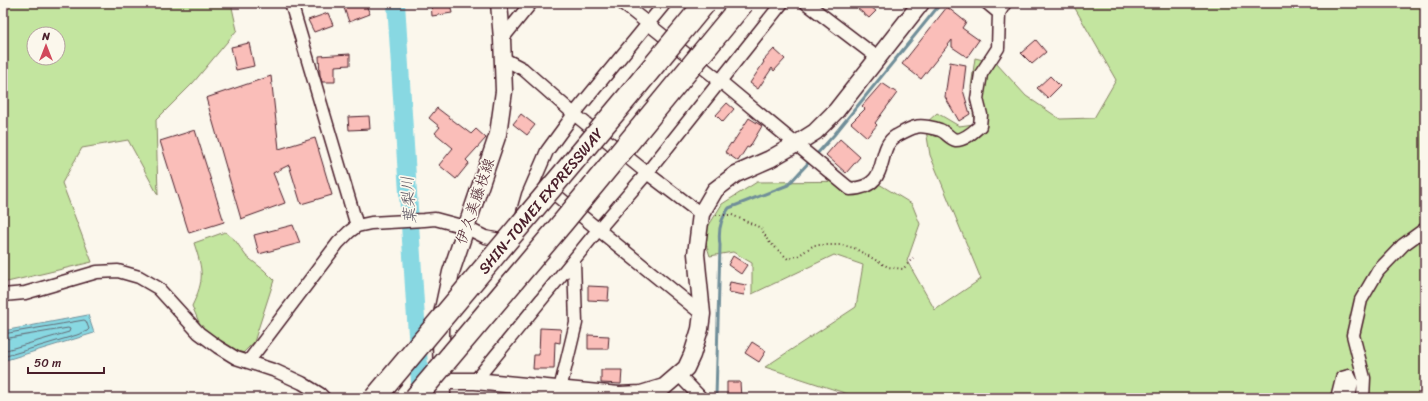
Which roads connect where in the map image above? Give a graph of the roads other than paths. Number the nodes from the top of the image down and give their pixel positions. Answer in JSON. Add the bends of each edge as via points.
{"nodes":[{"id":1,"x":291,"y":3,"type":"edge"},
{"id":2,"x":499,"y":3,"type":"edge"},
{"id":3,"x":531,"y":3,"type":"edge"},
{"id":4,"x":622,"y":3,"type":"edge"},
{"id":5,"x":665,"y":3,"type":"edge"},
{"id":6,"x":705,"y":3,"type":"edge"},
{"id":7,"x":743,"y":3,"type":"edge"},
{"id":8,"x":782,"y":3,"type":"edge"},
{"id":9,"x":806,"y":3,"type":"edge"},
{"id":10,"x":921,"y":3,"type":"edge"},
{"id":11,"x":987,"y":3,"type":"edge"},
{"id":12,"x":1002,"y":8,"type":"edge"},
{"id":13,"x":648,"y":24,"type":"junction"},
{"id":14,"x":502,"y":39,"type":"junction"},
{"id":15,"x":878,"y":58,"type":"junction"},
{"id":16,"x":504,"y":59,"type":"junction"},
{"id":17,"x":720,"y":81,"type":"junction"},
{"id":18,"x":574,"y":114,"type":"junction"},
{"id":19,"x":796,"y":144,"type":"junction"},
{"id":20,"x":647,"y":173,"type":"junction"},
{"id":21,"x":535,"y":178,"type":"junction"},
{"id":22,"x":702,"y":214,"type":"junction"},
{"id":23,"x":357,"y":226,"type":"junction"},
{"id":24,"x":466,"y":228,"type":"junction"},
{"id":25,"x":1425,"y":229,"type":"edge"},
{"id":26,"x":598,"y":230,"type":"junction"},
{"id":27,"x":574,"y":261,"type":"junction"},
{"id":28,"x":3,"y":295,"type":"edge"},
{"id":29,"x":702,"y":314,"type":"junction"},
{"id":30,"x":248,"y":362,"type":"junction"},
{"id":31,"x":679,"y":375,"type":"junction"},
{"id":32,"x":441,"y":381,"type":"junction"},
{"id":33,"x":475,"y":381,"type":"junction"},
{"id":34,"x":560,"y":393,"type":"edge"},
{"id":35,"x":324,"y":398,"type":"edge"},
{"id":36,"x":375,"y":398,"type":"edge"},
{"id":37,"x":415,"y":398,"type":"edge"},
{"id":38,"x":442,"y":398,"type":"edge"},
{"id":39,"x":701,"y":398,"type":"edge"},
{"id":40,"x":1337,"y":398,"type":"edge"},
{"id":41,"x":1349,"y":398,"type":"edge"},
{"id":42,"x":1363,"y":398,"type":"edge"}],
"edges":[{"from":1,"to":23,"type":"street"},
{"from":2,"to":14,"type":"street","name":"伊久美藤枝線"},
{"from":3,"to":14,"type":"street"},
{"from":4,"to":13,"type":"street"},
{"from":5,"to":13,"type":"street"},
{"from":6,"to":36,"type":"highway","name":"SHIN-TOMEI EXPRESSWAY","bridge":true},
{"from":7,"to":37,"type":"highway","name":"SHIN-TOMEI EXPRESSWAY","bridge":true},
{"from":8,"to":17,"type":"street"},
{"from":9,"to":15,"type":"street"},
{"from":10,"to":15,"type":"street"},
{"from":11,"to":12,"type":"street"},
{"from":12,"to":19,"type":"street","via":[[998,48],[981,74],[977,99],[981,115],[980,126],[963,139],[954,140],[940,130],[917,126],[895,137],[888,144],[883,164],[874,181],[861,188],[850,189]]},
{"from":13,"to":17,"type":"street"},
{"from":13,"to":18,"type":"street"},
{"from":14,"to":16,"type":"street","name":"伊久美藤枝線"},
{"from":15,"to":19,"type":"street","via":[[836,111],[815,132]]},
{"from":16,"to":18,"type":"street","via":[[523,69]]},
{"from":16,"to":24,"type":"street","name":"伊久美藤枝線","via":[[504,91],[498,134]]},
{"from":17,"to":19,"type":"street"},
{"from":17,"to":20,"type":"street"},
{"from":18,"to":20,"type":"street"},
{"from":18,"to":21,"type":"street","via":[[547,151]]},
{"from":19,"to":22,"type":"street","via":[[736,174],[715,190]]},
{"from":20,"to":22,"type":"street"},
{"from":20,"to":26,"type":"street"},
{"from":21,"to":24,"type":"street","via":[[523,214],[509,235],[500,240],[485,237]]},
{"from":21,"to":26,"type":"street"},
{"from":22,"to":29,"type":"street","via":[[696,254]]},
{"from":23,"to":24,"type":"street","via":[[435,219]]},
{"from":23,"to":30,"type":"street","via":[[338,243]]},
{"from":24,"to":32,"type":"street","name":"伊久美藤枝線","via":[[451,272],[442,314]]},
{"from":25,"to":42,"type":"street","via":[[1403,245],[1378,271],[1361,300],[1353,335],[1364,378]]},
{"from":26,"to":27,"type":"street"},
{"from":26,"to":29,"type":"street"},
{"from":27,"to":33,"type":"street"},
{"from":27,"to":34,"type":"street","via":[[576,323]]},
{"from":28,"to":30,"type":"street","via":[[26,293],[97,272],[118,271],[140,277],[158,288],[199,333],[236,358]]},
{"from":29,"to":31,"type":"street","via":[[692,355],[686,368]]},
{"from":30,"to":35,"type":"street","via":[[296,380]]},
{"from":31,"to":34,"type":"street","via":[[664,387],[641,394]]},
{"from":31,"to":39,"type":"street"},
{"from":32,"to":33,"type":"street"},
{"from":32,"to":38,"type":"street","name":"伊久美藤枝線"},
{"from":33,"to":34,"type":"street"},
{"from":40,"to":41,"type":"street","via":[[1342,378],[1349,376],[1352,382]]}]}
